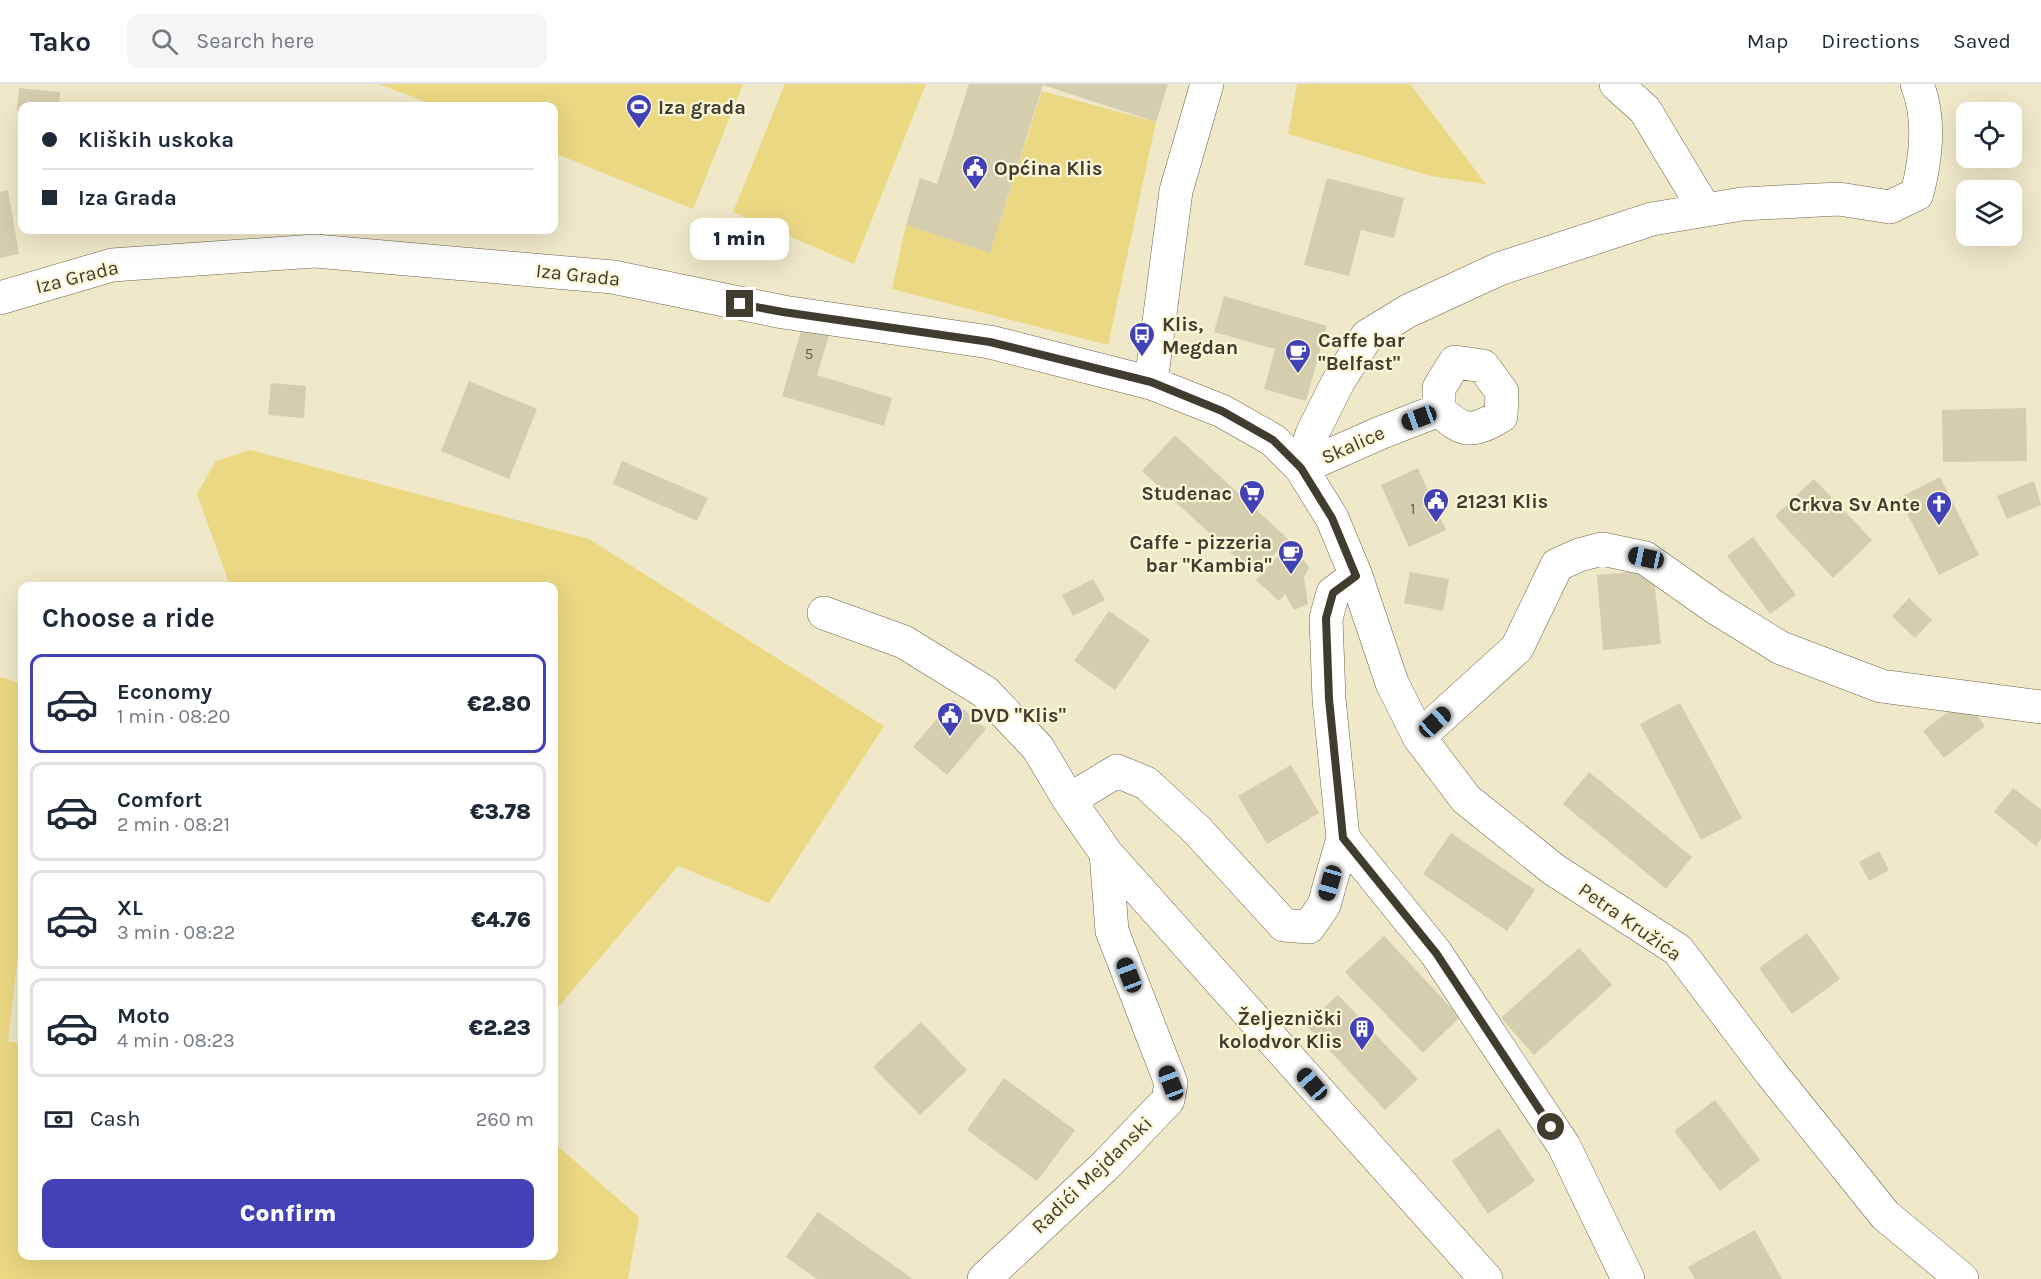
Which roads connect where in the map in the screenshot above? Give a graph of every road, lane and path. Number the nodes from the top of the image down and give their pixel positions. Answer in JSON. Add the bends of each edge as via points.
{"nodes":[{"id":1,"x":1207,"y":84,"type":"edge"},
{"id":2,"x":1616,"y":84,"type":"edge"},
{"id":3,"x":1917,"y":84,"type":"edge"},
{"id":4,"x":1705,"y":210,"type":"junction"},
{"id":5,"x":0,"y":298,"type":"edge"},
{"id":6,"x":1151,"y":382,"type":"junction"},
{"id":7,"x":1439,"y":410,"type":"dead end"},
{"id":8,"x":1301,"y":468,"type":"junction"},
{"id":9,"x":1356,"y":576,"type":"junction"},
{"id":10,"x":824,"y":613,"type":"dead end"},
{"id":11,"x":2041,"y":707,"type":"edge"},
{"id":12,"x":1419,"y":737,"type":"junction"},
{"id":13,"x":1070,"y":800,"type":"junction"},
{"id":14,"x":1343,"y":838,"type":"junction"},
{"id":15,"x":1106,"y":853,"type":"junction"},
{"id":16,"x":984,"y":1279,"type":"edge"},
{"id":17,"x":1486,"y":1279,"type":"edge"},
{"id":18,"x":1628,"y":1279,"type":"edge"},
{"id":19,"x":1962,"y":1279,"type":"edge"}],
"edges":[{"from":1,"to":6,"type":"street","via":[[1176,191]]},
{"from":2,"to":4,"type":"street","via":[[1645,110]]},
{"from":3,"to":4,"type":"street","via":[[1925,120],[1926,159],[1917,194],[1890,207],[1839,199]]},
{"from":4,"to":8,"type":"street","via":[[1652,219],[1499,269],[1408,311],[1367,336],[1312,434]]},
{"from":5,"to":6,"type":"street","name":"Iza Grada","via":[[112,265],[315,251],[613,277],[783,312],[990,342]]},
{"from":6,"to":8,"type":"street","name":"Iza Grada","via":[[1222,411],[1273,440]]},
{"from":7,"to":8,"type":"street","name":"Skalice"},
{"from":8,"to":9,"type":"street","name":"Petra Kružića","via":[[1332,518]]},
{"from":9,"to":12,"type":"street","name":"Petra Kružića","via":[[1392,683]]},
{"from":9,"to":14,"type":"street","via":[[1333,593],[1326,618],[1329,699]]},
{"from":10,"to":13,"type":"street","via":[[904,642],[985,692],[1038,748]]},
{"from":11,"to":12,"type":"street","via":[[1881,686],[1781,648],[1646,558],[1602,549],[1557,566],[1516,648]]},
{"from":12,"to":19,"type":"street","name":"Petra Kružića","via":[[1466,799],[1553,869],[1678,950],[1885,1215]]},
{"from":13,"to":14,"type":"street","via":[[1117,771],[1146,783],[1197,830],[1284,925],[1310,927],[1324,905]]},
{"from":13,"to":15,"type":"street"},
{"from":14,"to":18,"type":"street","via":[[1436,953],[1564,1146]]},
{"from":15,"to":16,"type":"street","name":"Radići Mejdanski","via":[[1112,931],[1171,1083],[1168,1100],[1106,1165]]},
{"from":15,"to":17,"type":"street"}]}
